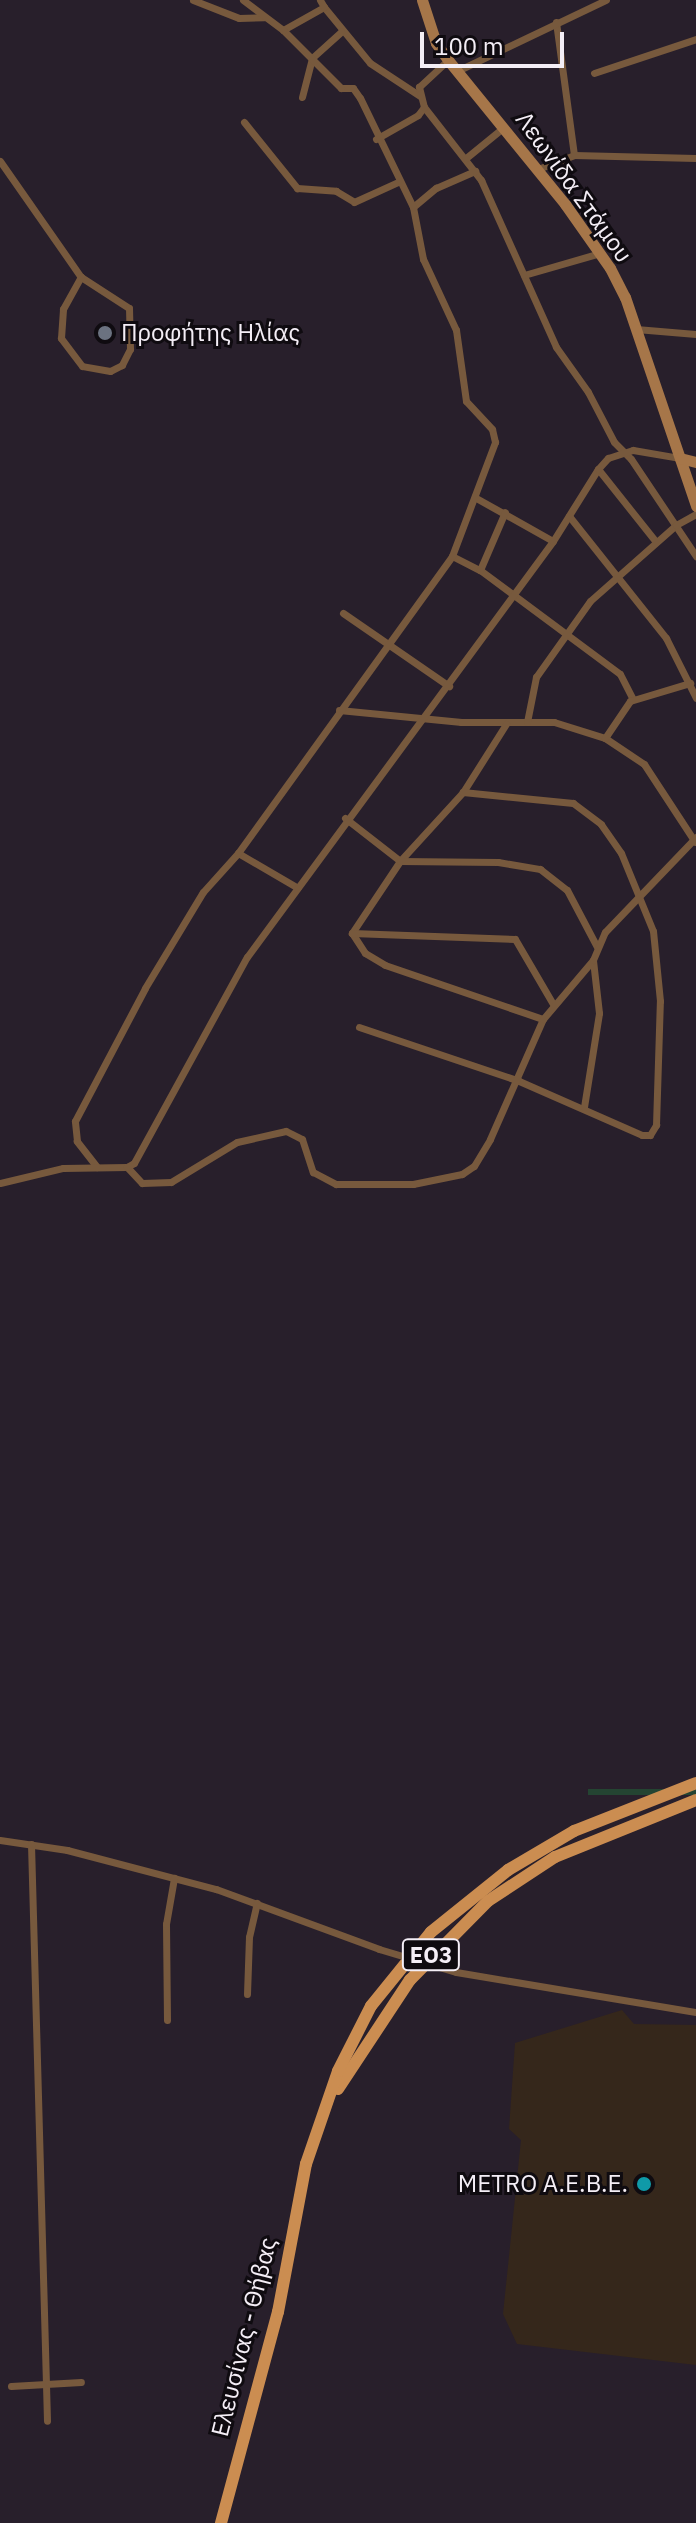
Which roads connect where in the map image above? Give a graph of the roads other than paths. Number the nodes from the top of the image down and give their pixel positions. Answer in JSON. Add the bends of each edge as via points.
{"nodes":[{"id":1,"x":193,"y":0,"type":"edge"},
{"id":2,"x":243,"y":0,"type":"edge"},
{"id":3,"x":422,"y":0,"type":"edge"},
{"id":4,"x":606,"y":0,"type":"edge"},
{"id":5,"x":322,"y":4,"type":"edge"},
{"id":6,"x":264,"y":17,"type":"junction"},
{"id":7,"x":556,"y":22,"type":"junction"},
{"id":8,"x":283,"y":30,"type":"junction"},
{"id":9,"x":341,"y":32,"type":"junction"},
{"id":10,"x":696,"y":39,"type":"edge"},
{"id":11,"x":312,"y":58,"type":"junction"},
{"id":12,"x":448,"y":60,"type":"junction"},
{"id":13,"x":457,"y":71,"type":"junction"},
{"id":14,"x":594,"y":73,"type":"dead end"},
{"id":15,"x":420,"y":96,"type":"junction"},
{"id":16,"x":302,"y":97,"type":"dead end"},
{"id":17,"x":424,"y":107,"type":"junction"},
{"id":18,"x":244,"y":122,"type":"dead end"},
{"id":19,"x":504,"y":127,"type":"junction"},
{"id":20,"x":376,"y":139,"type":"junction"},
{"id":21,"x":574,"y":155,"type":"junction"},
{"id":22,"x":466,"y":158,"type":"junction"},
{"id":23,"x":696,"y":158,"type":"edge"},
{"id":24,"x":0,"y":161,"type":"edge"},
{"id":25,"x":538,"y":169,"type":"junction"},
{"id":26,"x":475,"y":171,"type":"junction"},
{"id":27,"x":398,"y":182,"type":"junction"},
{"id":28,"x":413,"y":207,"type":"junction"},
{"id":29,"x":600,"y":253,"type":"junction"},
{"id":30,"x":524,"y":275,"type":"junction"},
{"id":31,"x":81,"y":277,"type":"junction"},
{"id":32,"x":636,"y":329,"type":"junction"},
{"id":33,"x":696,"y":334,"type":"edge"},
{"id":34,"x":624,"y":453,"type":"junction"},
{"id":35,"x":680,"y":458,"type":"junction"},
{"id":36,"x":696,"y":462,"type":"edge"},
{"id":37,"x":598,"y":469,"type":"junction"},
{"id":38,"x":476,"y":498,"type":"junction"},
{"id":39,"x":696,"y":506,"type":"edge"},
{"id":40,"x":505,"y":512,"type":"junction"},
{"id":41,"x":696,"y":514,"type":"edge"},
{"id":42,"x":569,"y":516,"type":"junction"},
{"id":43,"x":676,"y":525,"type":"junction"},
{"id":44,"x":553,"y":541,"type":"junction"},
{"id":45,"x":656,"y":542,"type":"junction"},
{"id":46,"x":452,"y":556,"type":"junction"},
{"id":47,"x":696,"y":556,"type":"edge"},
{"id":48,"x":480,"y":570,"type":"junction"},
{"id":49,"x":618,"y":578,"type":"junction"},
{"id":50,"x":513,"y":597,"type":"junction"},
{"id":51,"x":343,"y":613,"type":"dead end"},
{"id":52,"x":565,"y":636,"type":"junction"},
{"id":53,"x":389,"y":643,"type":"junction"},
{"id":54,"x":690,"y":683,"type":"junction"},
{"id":55,"x":449,"y":686,"type":"junction"},
{"id":56,"x":696,"y":698,"type":"edge"},
{"id":57,"x":633,"y":699,"type":"junction"},
{"id":58,"x":339,"y":710,"type":"junction"},
{"id":59,"x":427,"y":716,"type":"junction"},
{"id":60,"x":527,"y":722,"type":"junction"},
{"id":61,"x":506,"y":724,"type":"junction"},
{"id":62,"x":605,"y":738,"type":"junction"},
{"id":63,"x":463,"y":792,"type":"junction"},
{"id":64,"x":345,"y":818,"type":"junction"},
{"id":65,"x":695,"y":840,"type":"edge"},
{"id":66,"x":238,"y":853,"type":"junction"},
{"id":67,"x":400,"y":861,"type":"junction"},
{"id":68,"x":298,"y":888,"type":"junction"},
{"id":69,"x":642,"y":895,"type":"junction"},
{"id":70,"x":352,"y":933,"type":"junction"},
{"id":71,"x":597,"y":947,"type":"junction"},
{"id":72,"x":593,"y":960,"type":"junction"},
{"id":73,"x":553,"y":1004,"type":"junction"},
{"id":74,"x":543,"y":1019,"type":"junction"},
{"id":75,"x":359,"y":1027,"type":"dead end"},
{"id":76,"x":519,"y":1081,"type":"junction"},
{"id":77,"x":584,"y":1107,"type":"junction"},
{"id":78,"x":97,"y":1167,"type":"junction"},
{"id":79,"x":127,"y":1167,"type":"junction"},
{"id":80,"x":0,"y":1183,"type":"edge"},
{"id":81,"x":696,"y":1783,"type":"edge"},
{"id":82,"x":696,"y":1800,"type":"edge"},
{"id":83,"x":0,"y":1840,"type":"edge"},
{"id":84,"x":31,"y":1844,"type":"junction"},
{"id":85,"x":174,"y":1878,"type":"junction"},
{"id":86,"x":257,"y":1903,"type":"junction"},
{"id":87,"x":247,"y":1994,"type":"dead end"},
{"id":88,"x":696,"y":2012,"type":"edge"},
{"id":89,"x":167,"y":2020,"type":"dead end"},
{"id":90,"x":322,"y":2116,"type":"junction"},
{"id":91,"x":81,"y":2382,"type":"dead end"},
{"id":92,"x":46,"y":2384,"type":"junction"},
{"id":93,"x":11,"y":2386,"type":"dead end"},
{"id":94,"x":47,"y":2421,"type":"dead end"},
{"id":95,"x":221,"y":2523,"type":"edge"}],
"edges":[{"from":1,"to":6,"type":"street","via":[[239,18]]},
{"from":2,"to":6,"type":"street"},
{"from":3,"to":12,"type":"main road","name":"Λεωνίδα Στάμου","via":[[436,43]]},
{"from":4,"to":7,"type":"street"},
{"from":5,"to":8,"type":"street"},
{"from":5,"to":9,"type":"street"},
{"from":6,"to":8,"type":"street"},
{"from":7,"to":13,"type":"street"},
{"from":7,"to":21,"type":"street"},
{"from":8,"to":11,"type":"street"},
{"from":9,"to":11,"type":"street"},
{"from":9,"to":15,"type":"street","via":[[370,63]]},
{"from":10,"to":14,"type":"street"},
{"from":11,"to":16,"type":"street"},
{"from":11,"to":20,"type":"street","via":[[341,88],[353,88]]},
{"from":12,"to":13,"type":"main road","name":"Λεωνίδα Στάμου"},
{"from":12,"to":15,"type":"street","via":[[419,87]]},
{"from":13,"to":19,"type":"main road","name":"Λεωνίδα Στάμου"},
{"from":15,"to":17,"type":"street"},
{"from":17,"to":20,"type":"street"},
{"from":17,"to":22,"type":"street"},
{"from":18,"to":27,"type":"street","via":[[297,188],[343,193],[354,202]]},
{"from":19,"to":22,"type":"street"},
{"from":19,"to":25,"type":"main road","name":"Λεωνίδα Στάμου"},
{"from":20,"to":27,"type":"street"},
{"from":21,"to":23,"type":"street"},
{"from":21,"to":25,"type":"street"},
{"from":22,"to":26,"type":"street"},
{"from":24,"to":31,"type":"street"},
{"from":25,"to":29,"type":"main road","name":"Λεωνίδα Στάμου"},
{"from":26,"to":28,"type":"street","via":[[436,188]]},
{"from":26,"to":30,"type":"street"},
{"from":27,"to":28,"type":"street"},
{"from":28,"to":38,"type":"street","via":[[423,259],[456,330],[466,401],[495,436]]},
{"from":29,"to":30,"type":"street"},
{"from":29,"to":32,"type":"main road","name":"Λεωνίδα Στάμου"},
{"from":30,"to":34,"type":"street","via":[[556,347]]},
{"from":31,"to":31,"type":"street","via":[[60,319],[63,347],[82,366],[110,371],[122,365],[130,349],[132,315],[122,300]]},
{"from":32,"to":33,"type":"street"},
{"from":32,"to":35,"type":"main road","name":"Λεωνίδα Στάμου"},
{"from":34,"to":35,"type":"street"},
{"from":34,"to":37,"type":"street"},
{"from":34,"to":43,"type":"street"},
{"from":35,"to":36,"type":"main road"},
{"from":35,"to":39,"type":"main road","name":"Λεωνίδα Στάμου"},
{"from":37,"to":42,"type":"street"},
{"from":37,"to":45,"type":"street"},
{"from":38,"to":40,"type":"street"},
{"from":38,"to":46,"type":"street"},
{"from":40,"to":44,"type":"street"},
{"from":40,"to":48,"type":"street"},
{"from":41,"to":43,"type":"street"},
{"from":42,"to":44,"type":"street"},
{"from":42,"to":49,"type":"street"},
{"from":43,"to":45,"type":"street"},
{"from":43,"to":47,"type":"street"},
{"from":44,"to":50,"type":"street"},
{"from":45,"to":49,"type":"street"},
{"from":46,"to":48,"type":"street"},
{"from":46,"to":53,"type":"street"},
{"from":48,"to":50,"type":"street"},
{"from":49,"to":52,"type":"street","via":[[590,601]]},
{"from":49,"to":54,"type":"street","via":[[666,638]]},
{"from":50,"to":52,"type":"street"},
{"from":50,"to":55,"type":"street"},
{"from":51,"to":53,"type":"street"},
{"from":52,"to":57,"type":"street","via":[[620,674]]},
{"from":52,"to":60,"type":"street","via":[[536,677]]},
{"from":53,"to":55,"type":"street"},
{"from":53,"to":58,"type":"street"},
{"from":54,"to":56,"type":"street"},
{"from":54,"to":57,"type":"street"},
{"from":55,"to":59,"type":"street"},
{"from":57,"to":62,"type":"street"},
{"from":58,"to":59,"type":"street"},
{"from":58,"to":66,"type":"street"},
{"from":59,"to":61,"type":"street"},
{"from":59,"to":64,"type":"street"},
{"from":60,"to":61,"type":"street"},
{"from":60,"to":62,"type":"street","via":[[554,722]]},
{"from":61,"to":63,"type":"street"},
{"from":62,"to":65,"type":"street","via":[[644,764]]},
{"from":63,"to":67,"type":"street"},
{"from":63,"to":69,"type":"street","via":[[560,800],[584,809],[621,853]]},
{"from":64,"to":67,"type":"street"},
{"from":64,"to":68,"type":"street"},
{"from":65,"to":69,"type":"street"},
{"from":66,"to":68,"type":"street"},
{"from":66,"to":78,"type":"street","via":[[203,892],[170,945],[79,1109],[74,1131]]},
{"from":67,"to":70,"type":"street"},
{"from":67,"to":71,"type":"street","via":[[498,862],[540,869],[567,890]]},
{"from":68,"to":79,"type":"street","via":[[247,957],[142,1153]]},
{"from":69,"to":71,"type":"street"},
{"from":69,"to":77,"type":"street","via":[[653,931],[660,1001],[656,1125],[650,1135],[642,1135]]},
{"from":70,"to":73,"type":"street","via":[[515,939]]},
{"from":70,"to":74,"type":"street","via":[[365,953],[385,965]]},
{"from":71,"to":72,"type":"street"},
{"from":72,"to":73,"type":"street"},
{"from":72,"to":77,"type":"street","via":[[599,1013]]},
{"from":73,"to":74,"type":"street"},
{"from":74,"to":76,"type":"street"},
{"from":75,"to":76,"type":"street"},
{"from":76,"to":77,"type":"street"},
{"from":76,"to":79,"type":"street","via":[[474,1166],[445,1179],[336,1184],[313,1172],[302,1139],[286,1131],[237,1142],[171,1182],[142,1183]]},
{"from":78,"to":79,"type":"street"},
{"from":78,"to":80,"type":"street","via":[[52,1170]]},
{"from":81,"to":90,"type":"main road","name":"Ελευσίνας - Θήβας","number":"ΕΟ3","via":[[558,1840],[493,1880],[448,1917],[371,2006]]},
{"from":82,"to":90,"type":"main road","name":"Ελευσίνας - Θήβας","number":"ΕΟ3","via":[[555,1857],[481,1907],[410,1980]]},
{"from":83,"to":84,"type":"street"},
{"from":84,"to":85,"type":"street"},
{"from":84,"to":92,"type":"street"},
{"from":85,"to":86,"type":"street"},
{"from":85,"to":89,"type":"street","via":[[166,1924]]},
{"from":86,"to":87,"type":"street","via":[[249,1937]]},
{"from":86,"to":88,"type":"street","bridge":true,"via":[[456,1972]]},
{"from":90,"to":95,"type":"main road","name":"Ελευσίνας - Θήβας","number":"ΕΟ3","via":[[301,2184],[278,2312]]},
{"from":91,"to":92,"type":"street"},
{"from":92,"to":93,"type":"street"},
{"from":92,"to":94,"type":"street"}]}
